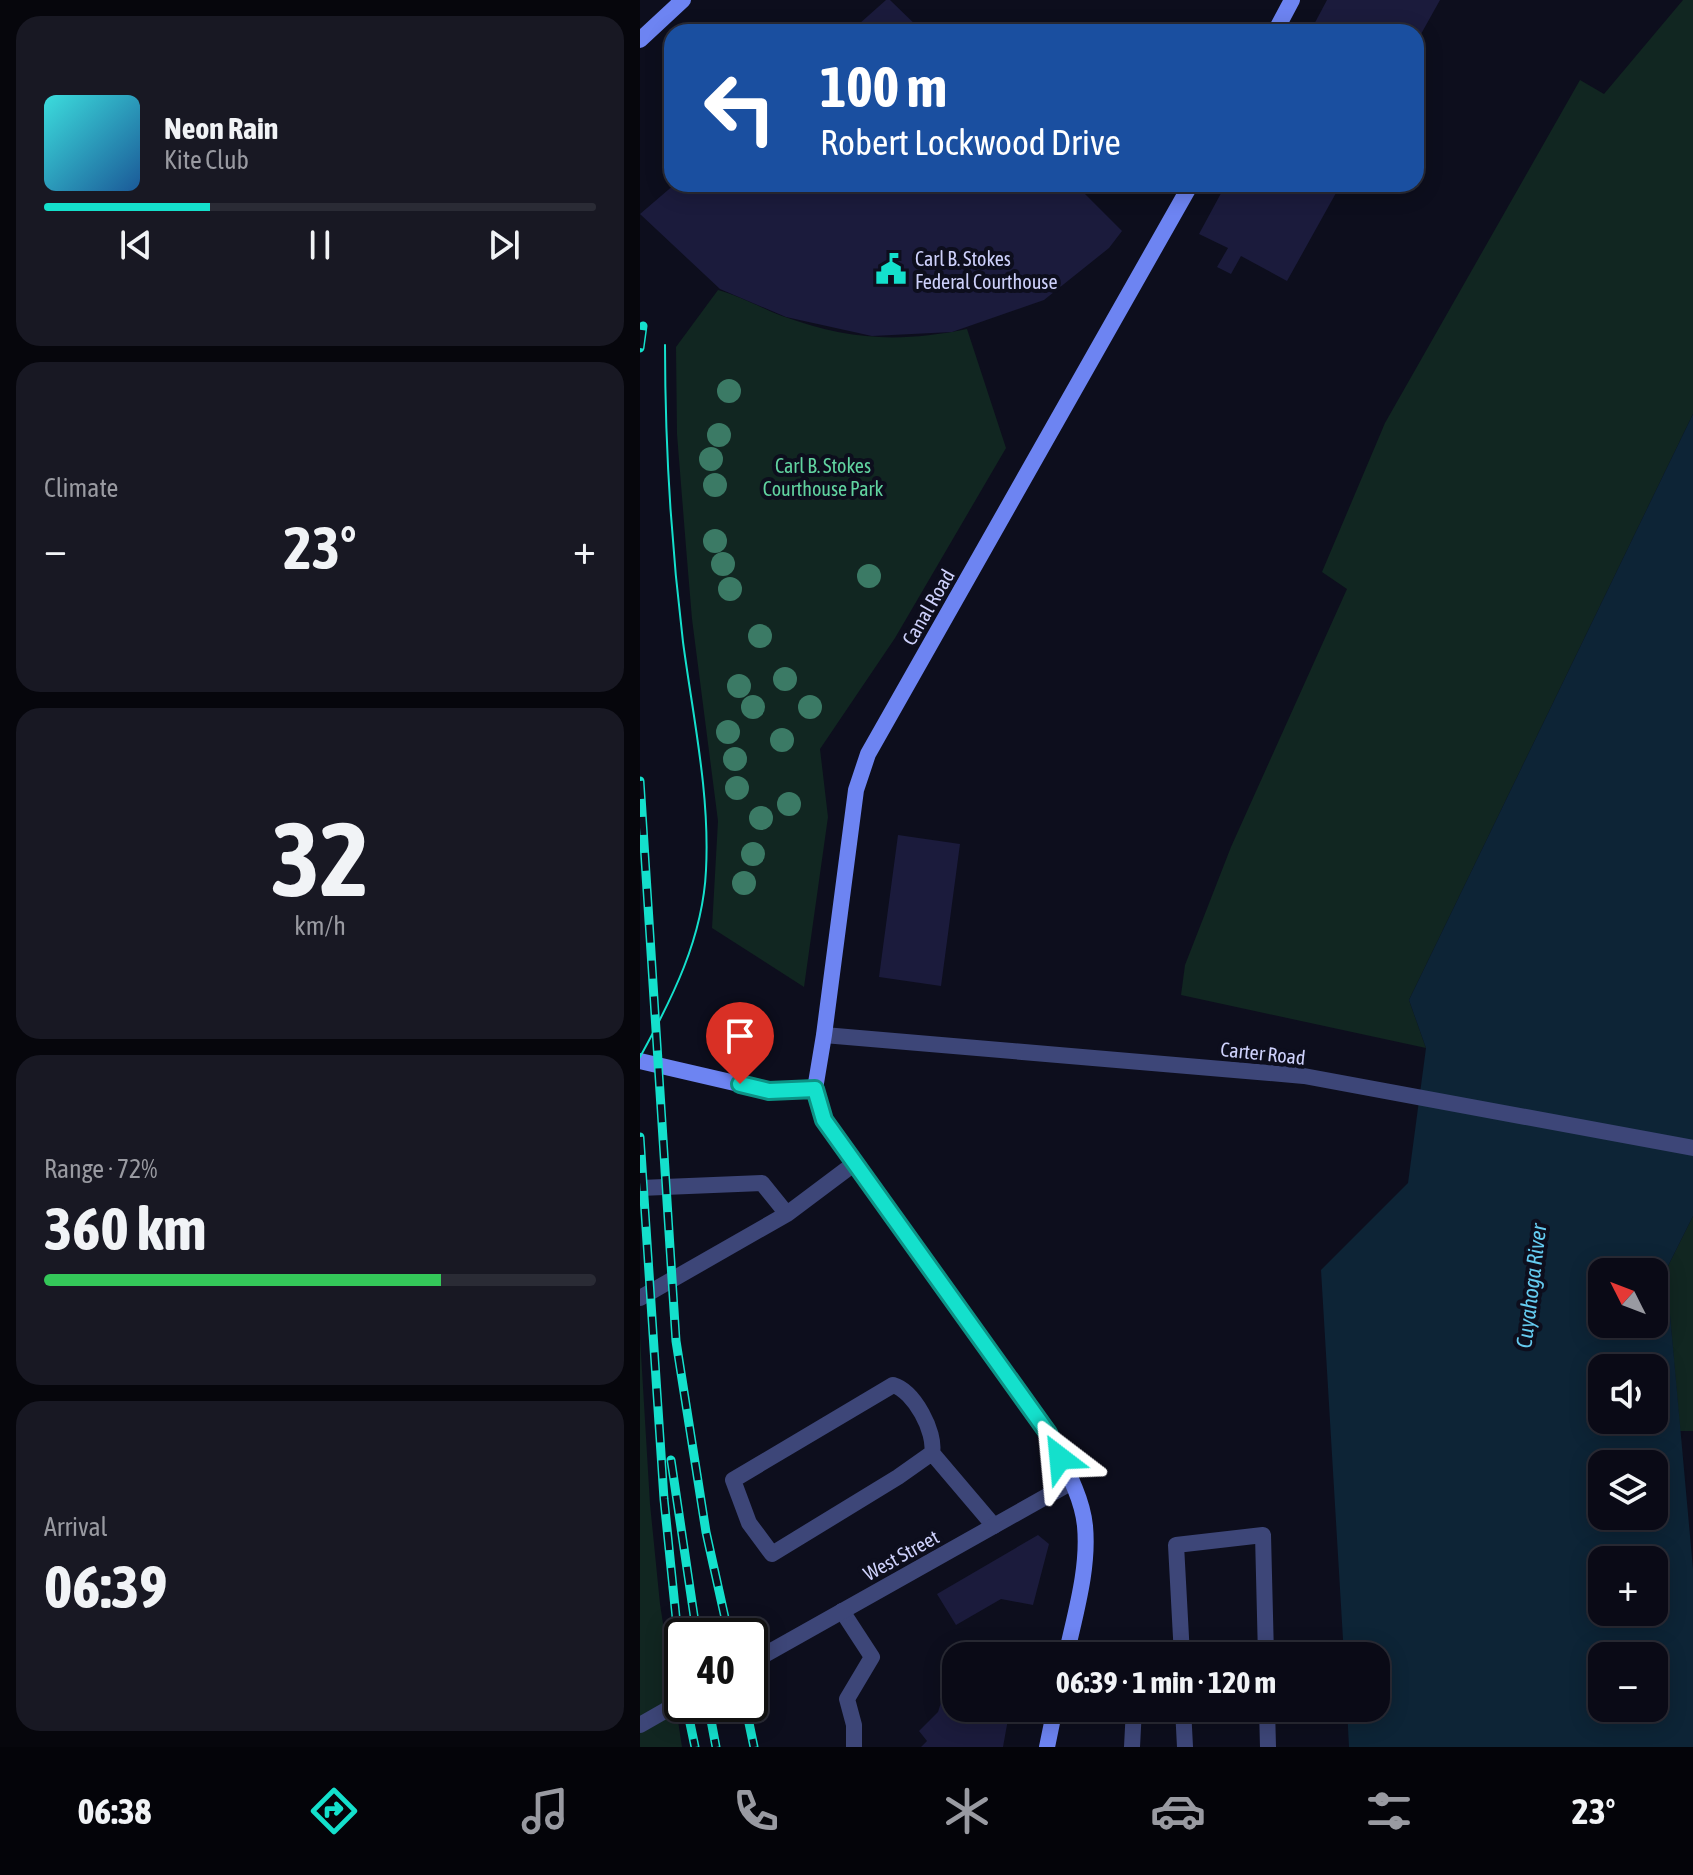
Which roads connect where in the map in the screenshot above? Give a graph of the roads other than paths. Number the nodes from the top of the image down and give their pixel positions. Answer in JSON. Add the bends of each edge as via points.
{"nodes":[{"id":1,"x":683,"y":0,"type":"edge"},
{"id":2,"x":1292,"y":0,"type":"edge"},
{"id":3,"x":1279,"y":24,"type":"edge"},
{"id":4,"x":640,"y":40,"type":"edge"},
{"id":5,"x":1186,"y":192,"type":"edge"},
{"id":6,"x":824,"y":1035,"type":"junction"},
{"id":7,"x":640,"y":1061,"type":"edge"},
{"id":8,"x":815,"y":1089,"type":"junction"},
{"id":9,"x":1693,"y":1148,"type":"edge"},
{"id":10,"x":855,"y":1163,"type":"junction"},
{"id":11,"x":640,"y":1188,"type":"edge"},
{"id":12,"x":787,"y":1214,"type":"junction"},
{"id":13,"x":640,"y":1298,"type":"edge"},
{"id":14,"x":932,"y":1453,"type":"junction"},
{"id":15,"x":1072,"y":1482,"type":"junction"},
{"id":16,"x":994,"y":1526,"type":"junction"},
{"id":17,"x":842,"y":1611,"type":"junction"},
{"id":18,"x":1069,"y":1642,"type":"edge"},
{"id":19,"x":1181,"y":1642,"type":"edge"},
{"id":20,"x":1266,"y":1642,"type":"edge"},
{"id":21,"x":768,"y":1653,"type":"edge"},
{"id":22,"x":664,"y":1711,"type":"edge"},
{"id":23,"x":1052,"y":1722,"type":"edge"},
{"id":24,"x":1133,"y":1722,"type":"edge"},
{"id":25,"x":1184,"y":1722,"type":"edge"},
{"id":26,"x":1267,"y":1722,"type":"edge"},
{"id":27,"x":640,"y":1725,"type":"edge"},
{"id":28,"x":854,"y":1747,"type":"edge"},
{"id":29,"x":1047,"y":1747,"type":"edge"},
{"id":30,"x":1132,"y":1747,"type":"edge"},
{"id":31,"x":1185,"y":1747,"type":"edge"},
{"id":32,"x":1268,"y":1747,"type":"edge"}],
"edges":[{"from":1,"to":4,"type":"street"},
{"from":2,"to":3,"type":"street"},
{"from":5,"to":6,"type":"street","name":"Canal Road","via":[[868,754],[856,790]]},
{"from":6,"to":8,"type":"street","name":"Canal Road"},
{"from":6,"to":9,"type":"street","name":"Carter Road","via":[[1304,1076]]},
{"from":7,"to":8,"type":"street","via":[[769,1091]]},
{"from":8,"to":10,"type":"street","via":[[824,1120]]},
{"from":10,"to":12,"type":"street"},
{"from":10,"to":15,"type":"street","via":[[1048,1433]]},
{"from":11,"to":12,"type":"street","via":[[762,1183]]},
{"from":12,"to":13,"type":"street"},
{"from":14,"to":14,"type":"street","via":[[933,1434],[924,1417],[903,1388],[893,1385],[733,1480],[749,1523],[772,1554]]},
{"from":14,"to":16,"type":"street"},
{"from":15,"to":16,"type":"street","name":"West Street"},
{"from":15,"to":18,"type":"street","via":[[1085,1525],[1082,1580]]},
{"from":16,"to":17,"type":"street","name":"West Street"},
{"from":17,"to":21,"type":"street","name":"West Street"},
{"from":17,"to":28,"type":"street","via":[[872,1657],[847,1699]]},
{"from":19,"to":20,"type":"street","via":[[1176,1545],[1263,1535]]},
{"from":22,"to":27,"type":"street"},
{"from":23,"to":29,"type":"street"},
{"from":24,"to":30,"type":"street"},
{"from":25,"to":31,"type":"street"},
{"from":26,"to":32,"type":"street"}]}
